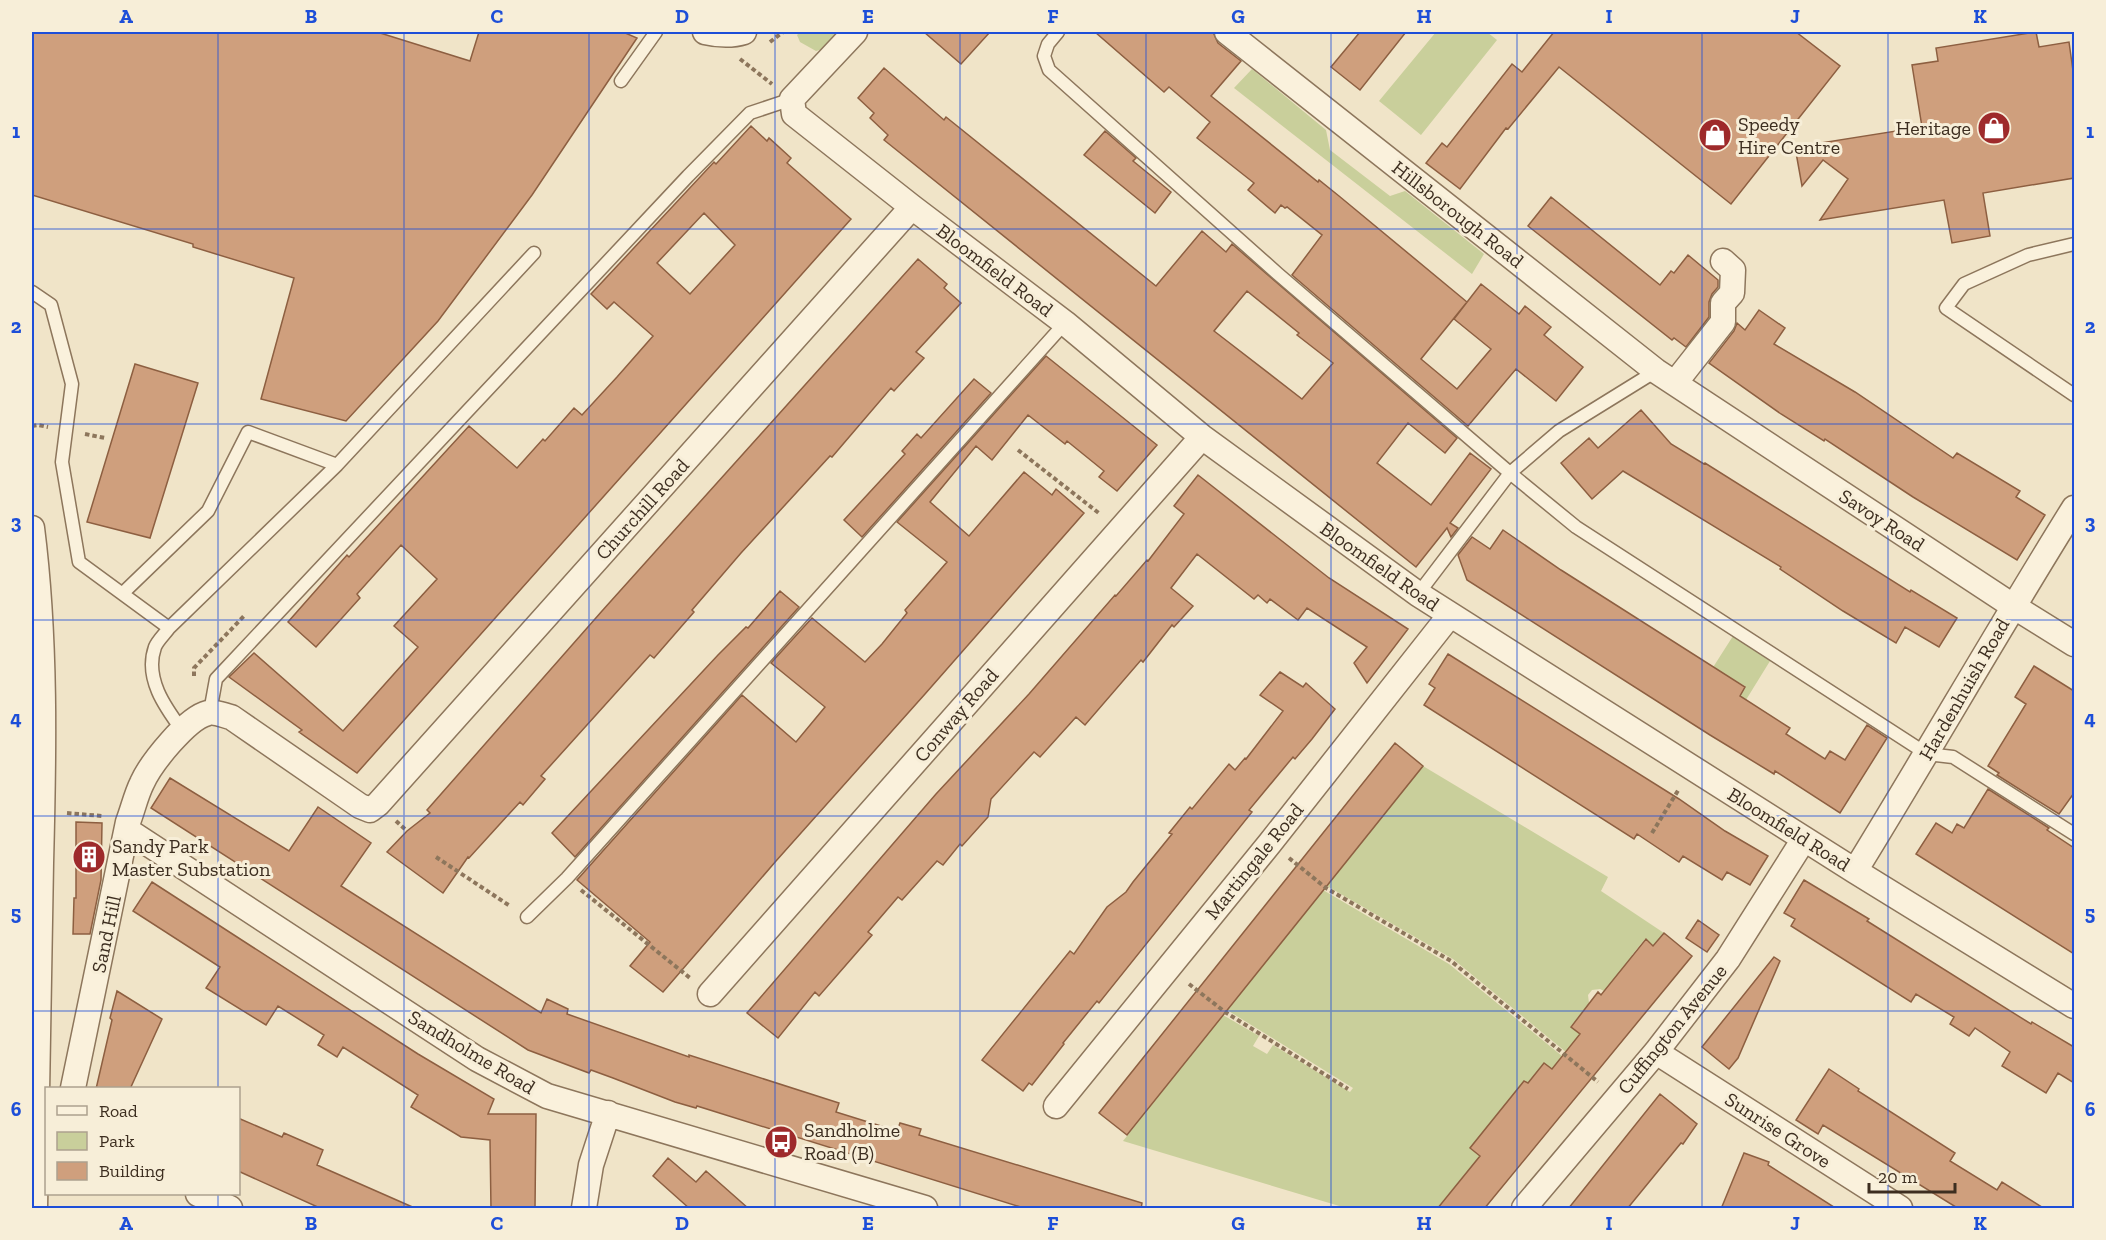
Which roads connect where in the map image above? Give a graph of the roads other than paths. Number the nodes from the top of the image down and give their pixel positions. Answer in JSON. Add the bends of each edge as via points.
{"nodes":[{"id":1,"x":656,"y":32,"type":"edge"},
{"id":2,"x":705,"y":32,"type":"edge"},
{"id":3,"x":744,"y":32,"type":"edge"},
{"id":4,"x":855,"y":32,"type":"edge"},
{"id":5,"x":1058,"y":32,"type":"edge"},
{"id":6,"x":1227,"y":32,"type":"edge"},
{"id":7,"x":621,"y":81,"type":"dead end"},
{"id":8,"x":792,"y":99,"type":"junction"},
{"id":9,"x":912,"y":207,"type":"junction"},
{"id":10,"x":2074,"y":244,"type":"edge"},
{"id":11,"x":534,"y":253,"type":"dead end"},
{"id":12,"x":1723,"y":261,"type":"dead end"},
{"id":13,"x":32,"y":292,"type":"edge"},
{"id":14,"x":1065,"y":323,"type":"junction"},
{"id":15,"x":1674,"y":383,"type":"junction"},
{"id":16,"x":2074,"y":395,"type":"edge"},
{"id":17,"x":1202,"y":437,"type":"junction"},
{"id":18,"x":337,"y":465,"type":"junction"},
{"id":19,"x":1510,"y":473,"type":"junction"},
{"id":20,"x":2074,"y":508,"type":"edge"},
{"id":21,"x":32,"y":528,"type":"edge"},
{"id":22,"x":123,"y":594,"type":"junction"},
{"id":23,"x":1418,"y":594,"type":"junction"},
{"id":24,"x":2013,"y":606,"type":"junction"},
{"id":25,"x":1450,"y":615,"type":"junction"},
{"id":26,"x":169,"y":628,"type":"junction"},
{"id":27,"x":2074,"y":644,"type":"edge"},
{"id":28,"x":210,"y":712,"type":"junction"},
{"id":29,"x":182,"y":730,"type":"junction"},
{"id":30,"x":1928,"y":754,"type":"junction"},
{"id":31,"x":127,"y":830,"type":"junction"},
{"id":32,"x":2074,"y":834,"type":"edge"},
{"id":33,"x":1804,"y":839,"type":"junction"},
{"id":34,"x":1856,"y":871,"type":"junction"},
{"id":35,"x":527,"y":917,"type":"road end"},
{"id":36,"x":710,"y":994,"type":"road end"},
{"id":37,"x":2074,"y":1006,"type":"edge"},
{"id":38,"x":1656,"y":1052,"type":"junction"},
{"id":39,"x":73,"y":1087,"type":"edge"},
{"id":40,"x":1056,"y":1106,"type":"dead end"},
{"id":41,"x":608,"y":1113,"type":"junction"},
{"id":42,"x":38,"y":1127,"type":"edge"},
{"id":43,"x":200,"y":1195,"type":"edge"},
{"id":44,"x":589,"y":1207,"type":"edge"},
{"id":45,"x":35,"y":1209,"type":"edge"},
{"id":46,"x":230,"y":1209,"type":"edge"},
{"id":47,"x":925,"y":1209,"type":"edge"},
{"id":48,"x":1524,"y":1209,"type":"edge"},
{"id":49,"x":1900,"y":1209,"type":"edge"}],
"edges":[{"from":1,"to":7,"type":"lane"},
{"from":2,"to":3,"type":"street"},
{"from":4,"to":8,"type":"street"},
{"from":5,"to":19,"type":"lane","via":[[1044,56],[1050,70],[1278,274]]},
{"from":6,"to":15,"type":"street","name":"Hillsborough Road"},
{"from":8,"to":9,"type":"street","name":"Bloomfield Road","via":[[794,114]]},
{"from":8,"to":28,"type":"lane","via":[[750,113],[688,176],[216,679]]},
{"from":9,"to":14,"type":"street","name":"Bloomfield Road"},
{"from":9,"to":28,"type":"street","name":"Churchill Road","via":[[370,810],[231,717]]},
{"from":10,"to":16,"type":"lane","via":[[2028,255],[1964,284],[1946,308]]},
{"from":11,"to":18,"type":"lane"},
{"from":12,"to":15,"type":"street","via":[[1732,270],[1737,292],[1723,303],[1723,322]]},
{"from":13,"to":22,"type":"lane","via":[[51,305],[72,384],[63,462],[79,562]]},
{"from":14,"to":17,"type":"street","name":"Bloomfield Road"},
{"from":14,"to":35,"type":"lane","via":[[567,878]]},
{"from":15,"to":19,"type":"lane","via":[[1559,431]]},
{"from":15,"to":24,"type":"street","name":"Savoy Road"},
{"from":17,"to":23,"type":"street","name":"Bloomfield Road"},
{"from":17,"to":36,"type":"street","name":"Conway Road"},
{"from":18,"to":22,"type":"lane","via":[[248,432],[208,511]]},
{"from":18,"to":26,"type":"lane"},
{"from":19,"to":23,"type":"lane"},
{"from":19,"to":30,"type":"lane","via":[[1576,526]]},
{"from":20,"to":24,"type":"street","name":"Hardenhuish Road"},
{"from":21,"to":42,"type":"street","via":[[41,678]]},
{"from":22,"to":26,"type":"lane"},
{"from":23,"to":25,"type":"street","name":"Bloomfield Road"},
{"from":24,"to":27,"type":"street","name":"Savoy Road"},
{"from":24,"to":30,"type":"street","name":"Hardenhuish Road"},
{"from":25,"to":33,"type":"street","name":"Bloomfield Road"},
{"from":25,"to":40,"type":"street","name":"Martingale Road"},
{"from":26,"to":29,"type":"lane","via":[[156,647],[152,668],[156,690]]},
{"from":28,"to":29,"type":"street","name":"Sand Hill"},
{"from":29,"to":31,"type":"street","name":"Sand Hill","via":[[142,782]]},
{"from":30,"to":32,"type":"lane","via":[[1953,757]]},
{"from":30,"to":34,"type":"street","name":"Hardenhuish Road"},
{"from":31,"to":39,"type":"street","name":"Sand Hill"},
{"from":31,"to":41,"type":"street","name":"Sandholme Road","via":[[477,1059],[547,1096]]},
{"from":33,"to":34,"type":"street","name":"Bloomfield Road"},
{"from":33,"to":38,"type":"street","name":"Cuffington Avenue","via":[[1728,959]]},
{"from":34,"to":37,"type":"street","name":"Bloomfield Road"},
{"from":38,"to":48,"type":"street","name":"Cuffington Avenue"},
{"from":38,"to":49,"type":"street","name":"Sunrise Grove"},
{"from":41,"to":44,"type":"street","via":[[591,1165]]},
{"from":41,"to":47,"type":"street","name":"Sandholme Road"},
{"from":42,"to":45,"type":"street"},
{"from":43,"to":46,"type":"street"}]}
